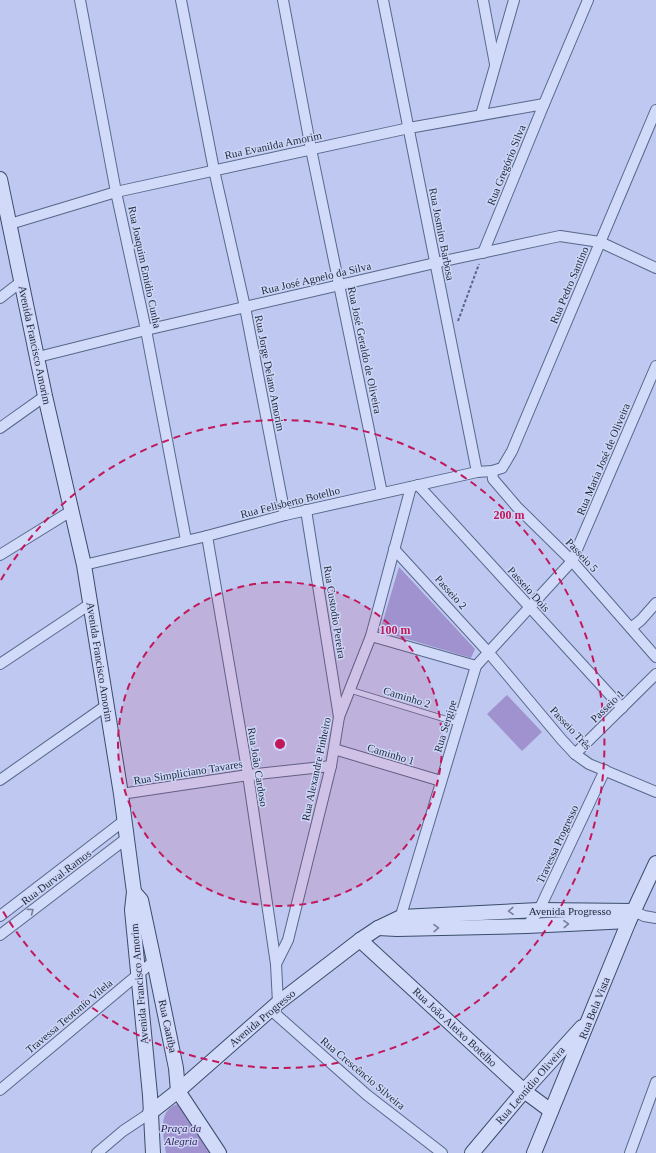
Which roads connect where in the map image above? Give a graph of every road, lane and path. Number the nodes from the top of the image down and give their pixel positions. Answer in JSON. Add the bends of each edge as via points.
{"nodes":[{"id":1,"x":80,"y":0,"type":"edge"},
{"id":2,"x":181,"y":0,"type":"edge"},
{"id":3,"x":283,"y":0,"type":"edge"},
{"id":4,"x":383,"y":0,"type":"edge"},
{"id":5,"x":483,"y":0,"type":"edge"},
{"id":6,"x":514,"y":0,"type":"edge"},
{"id":7,"x":588,"y":0,"type":"edge"},
{"id":8,"x":495,"y":66,"type":"junction"},
{"id":9,"x":544,"y":104,"type":"junction"},
{"id":10,"x":656,"y":110,"type":"edge"},
{"id":11,"x":481,"y":115,"type":"junction"},
{"id":12,"x":409,"y":128,"type":"junction"},
{"id":13,"x":311,"y":149,"type":"junction"},
{"id":14,"x":214,"y":170,"type":"junction"},
{"id":15,"x":0,"y":179,"type":"edge"},
{"id":16,"x":116,"y":192,"type":"junction"},
{"id":17,"x":10,"y":224,"type":"junction"},
{"id":18,"x":600,"y":242,"type":"junction"},
{"id":19,"x":483,"y":253,"type":"junction"},
{"id":20,"x":435,"y":263,"type":"junction"},
{"id":21,"x":656,"y":268,"type":"edge"},
{"id":22,"x":22,"y":281,"type":"junction"},
{"id":23,"x":340,"y":285,"type":"junction"},
{"id":24,"x":0,"y":298,"type":"edge"},
{"id":25,"x":245,"y":307,"type":"junction"},
{"id":26,"x":146,"y":330,"type":"junction"},
{"id":27,"x":450,"y":341,"type":"junction"},
{"id":28,"x":38,"y":357,"type":"junction"},
{"id":29,"x":656,"y":366,"type":"edge"},
{"id":30,"x":45,"y":396,"type":"junction"},
{"id":31,"x":0,"y":428,"type":"edge"},
{"id":32,"x":502,"y":468,"type":"joint"},
{"id":33,"x":492,"y":471,"type":"junction"},
{"id":34,"x":477,"y":472,"type":"junction"},
{"id":35,"x":414,"y":486,"type":"junction"},
{"id":36,"x":382,"y":493,"type":"junction"},
{"id":37,"x":306,"y":510,"type":"junction"},
{"id":38,"x":71,"y":511,"type":"junction"},
{"id":39,"x":285,"y":515,"type":"junction"},
{"id":40,"x":207,"y":536,"type":"junction"},
{"id":41,"x":186,"y":540,"type":"junction"},
{"id":42,"x":394,"y":549,"type":"junction"},
{"id":43,"x":0,"y":555,"type":"edge"},
{"id":44,"x":572,"y":561,"type":"junction"},
{"id":45,"x":84,"y":565,"type":"junction"},
{"id":46,"x":656,"y":603,"type":"edge"},
{"id":47,"x":90,"y":604,"type":"junction"},
{"id":48,"x":530,"y":608,"type":"junction"},
{"id":49,"x":631,"y":628,"type":"junction"},
{"id":50,"x":371,"y":636,"type":"junction"},
{"id":51,"x":489,"y":652,"type":"junction"},
{"id":52,"x":656,"y":657,"type":"edge"},
{"id":53,"x":0,"y":664,"type":"edge"},
{"id":54,"x":476,"y":666,"type":"junction"},
{"id":55,"x":656,"y":674,"type":"edge"},
{"id":56,"x":350,"y":690,"type":"junction"},
{"id":57,"x":107,"y":705,"type":"junction"},
{"id":58,"x":622,"y":708,"type":"junction"},
{"id":59,"x":339,"y":717,"type":"junction"},
{"id":60,"x":458,"y":723,"type":"junction"},
{"id":61,"x":334,"y":749,"type":"junction"},
{"id":62,"x":575,"y":754,"type":"junction"},
{"id":63,"x":331,"y":766,"type":"junction"},
{"id":64,"x":605,"y":770,"type":"junction"},
{"id":65,"x":248,"y":775,"type":"junction"},
{"id":66,"x":0,"y":780,"type":"edge"},
{"id":67,"x":441,"y":781,"type":"junction"},
{"id":68,"x":656,"y":792,"type":"edge"},
{"id":69,"x":121,"y":794,"type":"junction"},
{"id":70,"x":125,"y":820,"type":"junction"},
{"id":71,"x":127,"y":838,"type":"junction"},
{"id":72,"x":656,"y":863,"type":"edge"},
{"id":73,"x":134,"y":892,"type":"junction"},
{"id":74,"x":539,"y":910,"type":"junction"},
{"id":75,"x":0,"y":916,"type":"edge"},
{"id":76,"x":636,"y":916,"type":"junction"},
{"id":77,"x":656,"y":918,"type":"edge"},
{"id":78,"x":399,"y":923,"type":"junction"},
{"id":79,"x":527,"y":926,"type":"junction"},
{"id":80,"x":0,"y":935,"type":"edge"},
{"id":81,"x":360,"y":940,"type":"junction"},
{"id":82,"x":154,"y":961,"type":"junction"},
{"id":83,"x":276,"y":964,"type":"junction"},
{"id":84,"x":138,"y":974,"type":"junction"},
{"id":85,"x":275,"y":1007,"type":"junction"},
{"id":86,"x":590,"y":1018,"type":"junction"},
{"id":87,"x":656,"y":1082,"type":"edge"},
{"id":88,"x":0,"y":1090,"type":"edge"},
{"id":89,"x":178,"y":1091,"type":"junction"},
{"id":90,"x":524,"y":1091,"type":"junction"},
{"id":91,"x":551,"y":1111,"type":"junction"},
{"id":92,"x":150,"y":1113,"type":"junction"},
{"id":93,"x":97,"y":1153,"type":"edge"},
{"id":94,"x":153,"y":1153,"type":"edge"},
{"id":95,"x":220,"y":1153,"type":"edge"},
{"id":96,"x":442,"y":1153,"type":"edge"},
{"id":97,"x":472,"y":1153,"type":"edge"},
{"id":98,"x":534,"y":1153,"type":"edge"},
{"id":99,"x":630,"y":1153,"type":"edge"}],
"edges":[{"from":1,"to":16,"type":"street","name":"Rua Joaquim Emidio Cunha"},
{"from":2,"to":14,"type":"street","name":"Rua Jorge Delano Amorim"},
{"from":3,"to":13,"type":"street","name":"Rua José Geraldo de Oliveira"},
{"from":4,"to":12,"type":"street","name":"Rua Josmiro Barbosa"},
{"from":5,"to":8,"type":"street"},
{"from":6,"to":8,"type":"street"},
{"from":7,"to":9,"type":"street","name":"Rua Gregório Silva"},
{"from":8,"to":11,"type":"street"},
{"from":9,"to":11,"type":"street","name":"Rua Evanilda Amorim"},
{"from":9,"to":19,"type":"street","name":"Rua Gregório Silva"},
{"from":10,"to":18,"type":"street","name":"Rua Pedro Santino"},
{"from":11,"to":12,"type":"street","name":"Rua Evanilda Amorim"},
{"from":12,"to":13,"type":"street","name":"Rua Evanilda Amorim"},
{"from":12,"to":20,"type":"street","name":"Rua Josmiro Barbosa"},
{"from":13,"to":14,"type":"street","name":"Rua Evanilda Amorim"},
{"from":13,"to":23,"type":"street","name":"Rua José Geraldo de Oliveira"},
{"from":14,"to":16,"type":"street","name":"Rua Evanilda Amorim"},
{"from":14,"to":25,"type":"street","name":"Rua Jorge Delano Amorim"},
{"from":15,"to":17,"type":"street","name":"Avenida Francisco Amorim"},
{"from":16,"to":17,"type":"street","name":"Rua Evanilda Amorim"},
{"from":16,"to":26,"type":"street","name":"Rua Joaquim Emidio Cunha"},
{"from":17,"to":22,"type":"street","name":"Avenida Francisco Amorim"},
{"from":18,"to":19,"type":"street","name":"Rua José Agnelo da Silva","via":[[560,236]]},
{"from":18,"to":21,"type":"street","name":"Rua José Agnelo da Silva"},
{"from":18,"to":32,"type":"street","name":"Rua Pedro Santino","via":[[512,451]]},
{"from":19,"to":20,"type":"street","name":"Rua José Agnelo da Silva"},
{"from":19,"to":27,"type":"path"},
{"from":20,"to":23,"type":"street","name":"Rua José Agnelo da Silva"},
{"from":20,"to":27,"type":"street","name":"Rua Josmiro Barbosa"},
{"from":22,"to":24,"type":"street"},
{"from":22,"to":28,"type":"street","name":"Avenida Francisco Amorim"},
{"from":23,"to":25,"type":"street","name":"Rua José Agnelo da Silva"},
{"from":23,"to":36,"type":"street","name":"Rua José Geraldo de Oliveira"},
{"from":25,"to":26,"type":"street","name":"Rua José Agnelo da Silva"},
{"from":25,"to":39,"type":"street","name":"Rua Jorge Delano Amorim"},
{"from":26,"to":28,"type":"street","name":"Rua José Agnelo da Silva"},
{"from":26,"to":41,"type":"street","name":"Rua Joaquim Emidio Cunha"},
{"from":27,"to":34,"type":"street","name":"Rua Josmiro Barbosa"},
{"from":28,"to":30,"type":"street","name":"Avenida Francisco Amorim"},
{"from":29,"to":44,"type":"street","name":"Rua Maria José de Oliveira"},
{"from":30,"to":31,"type":"street"},
{"from":30,"to":38,"type":"street","name":"Avenida Francisco Amorim"},
{"from":32,"to":33,"type":"street","name":"Rua Felisberto Botelho"},
{"from":33,"to":34,"type":"street","name":"Rua Felisberto Botelho"},
{"from":33,"to":44,"type":"street","name":"Passeio 5","via":[[493,479],[517,507]]},
{"from":34,"to":35,"type":"street","name":"Rua Felisberto Botelho"},
{"from":35,"to":36,"type":"street","name":"Rua Felisberto Botelho"},
{"from":35,"to":42,"type":"street","name":"Rua Alexandre Pinheiro"},
{"from":35,"to":48,"type":"street","name":"Passeio Dois"},
{"from":36,"to":37,"type":"street","name":"Rua Felisberto Botelho"},
{"from":37,"to":39,"type":"street","name":"Rua Felisberto Botelho"},
{"from":37,"to":59,"type":"street","name":"Rua Custodio Pereira"},
{"from":38,"to":43,"type":"street"},
{"from":38,"to":45,"type":"street","name":"Avenida Francisco Amorim"},
{"from":39,"to":40,"type":"street","name":"Rua Felisberto Botelho"},
{"from":40,"to":41,"type":"street","name":"Rua Felisberto Botelho"},
{"from":40,"to":65,"type":"street","name":"Rua João Cardoso"},
{"from":41,"to":45,"type":"street","name":"Rua Felisberto Botelho"},
{"from":42,"to":50,"type":"street","name":"Rua Alexandre Pinheiro"},
{"from":42,"to":51,"type":"street","name":"Passeio 2"},
{"from":44,"to":48,"type":"street","name":"Rua Sergipe"},
{"from":44,"to":49,"type":"street","name":"Passeio 5"},
{"from":45,"to":47,"type":"street","name":"Avenida Francisco Amorim"},
{"from":46,"to":49,"type":"street"},
{"from":47,"to":53,"type":"street"},
{"from":47,"to":57,"type":"street","name":"Avenida Francisco Amorim"},
{"from":48,"to":51,"type":"street","name":"Rua Sergipe"},
{"from":48,"to":58,"type":"street","name":"Passeio Dois"},
{"from":49,"to":52,"type":"street","name":"Passeio 5"},
{"from":50,"to":54,"type":"street"},
{"from":50,"to":56,"type":"street","name":"Rua Alexandre Pinheiro"},
{"from":51,"to":54,"type":"street","name":"Rua Sergipe"},
{"from":51,"to":62,"type":"street","name":"Passeio Três"},
{"from":54,"to":60,"type":"street","name":"Rua Sergipe"},
{"from":55,"to":58,"type":"street","name":"Passeio 1"},
{"from":56,"to":59,"type":"street","name":"Rua Alexandre Pinheiro"},
{"from":56,"to":60,"type":"lane","name":"Caminho 2"},
{"from":57,"to":66,"type":"street"},
{"from":57,"to":69,"type":"street","name":"Avenida Francisco Amorim"},
{"from":58,"to":62,"type":"street","name":"Passeio 1"},
{"from":59,"to":61,"type":"street","name":"Rua Alexandre Pinheiro"},
{"from":60,"to":67,"type":"street","name":"Rua Sergipe"},
{"from":61,"to":63,"type":"street","name":"Rua Alexandre Pinheiro"},
{"from":61,"to":67,"type":"street","name":"Caminho 1"},
{"from":62,"to":64,"type":"street","name":"Passeio Três"},
{"from":63,"to":65,"type":"street","name":"Rua Simpliciano Tavares"},
{"from":63,"to":83,"type":"street","name":"Rua Alexandre Pinheiro","via":[[288,940]]},
{"from":64,"to":68,"type":"street","name":"Passeio Três"},
{"from":64,"to":74,"type":"street","name":"Travessa Progresso"},
{"from":65,"to":69,"type":"street","name":"Rua Simpliciano Tavares"},
{"from":65,"to":83,"type":"street","name":"Rua João Cardoso"},
{"from":67,"to":78,"type":"street","name":"Rua Sergipe"},
{"from":69,"to":70,"type":"street","name":"Avenida Francisco Amorim"},
{"from":70,"to":71,"type":"street","name":"Avenida Francisco Amorim"},
{"from":70,"to":75,"type":"street","name":"Rua Durval Ramos"},
{"from":71,"to":73,"type":"street","name":"Avenida Francisco Amorim"},
{"from":80,"to":71,"type":"street","name":"Rua Durval Ramos","one_way":true},
{"from":72,"to":76,"type":"street","name":"Rua Bela Vista"},
{"from":73,"to":82,"type":"street","name":"Rua Caatiba","via":[[141,900]]},
{"from":73,"to":84,"type":"street","name":"Avenida Francisco Amorim","via":[[132,910]]},
{"from":74,"to":76,"type":"street","name":"Avenida Progresso"},
{"from":74,"to":78,"type":"street","name":"Avenida Progresso","one_way":true},
{"from":74,"to":79,"type":"street","name":"Travessa Progresso"},
{"from":76,"to":77,"type":"street","name":"Avenida Progresso"},
{"from":79,"to":76,"type":"street","name":"Avenida Progresso","one_way":true},
{"from":76,"to":86,"type":"street","name":"Rua Bela Vista"},
{"from":78,"to":79,"type":"street","name":"Avenida Progresso","one_way":true},
{"from":78,"to":81,"type":"street","name":"Avenida Progresso","via":[[378,928]]},
{"from":81,"to":85,"type":"street","name":"Avenida Progresso"},
{"from":81,"to":90,"type":"street","name":"Rua João Aleixo Botelho"},
{"from":82,"to":84,"type":"street","name":"Travessa Teotonio Vilela"},
{"from":82,"to":89,"type":"street","name":"Rua Caatiba","via":[[176,1068]]},
{"from":83,"to":85,"type":"street","name":"Rua João Cardoso"},
{"from":84,"to":88,"type":"street","name":"Travessa Teotonio Vilela"},
{"from":84,"to":92,"type":"street","name":"Avenida Francisco Amorim"},
{"from":85,"to":89,"type":"street","name":"Avenida Progresso"},
{"from":85,"to":96,"type":"street","name":"Rua Crescêncio Silveira","via":[[368,1095]]},
{"from":86,"to":90,"type":"street","name":"Rua Leonídio Oliveira"},
{"from":86,"to":91,"type":"street","name":"Rua Bela Vista"},
{"from":87,"to":99,"type":"street"},
{"from":89,"to":92,"type":"street","name":"Avenida Progresso"},
{"from":89,"to":95,"type":"street","name":"Rua Caatiba"},
{"from":90,"to":91,"type":"street","name":"Rua João Aleixo Botelho"},
{"from":90,"to":97,"type":"street","name":"Rua Leonídio Oliveira"},
{"from":91,"to":98,"type":"street","name":"Rua Bela Vista"},
{"from":92,"to":93,"type":"street"},
{"from":92,"to":94,"type":"street","name":"Avenida Francisco Amorim"}]}
